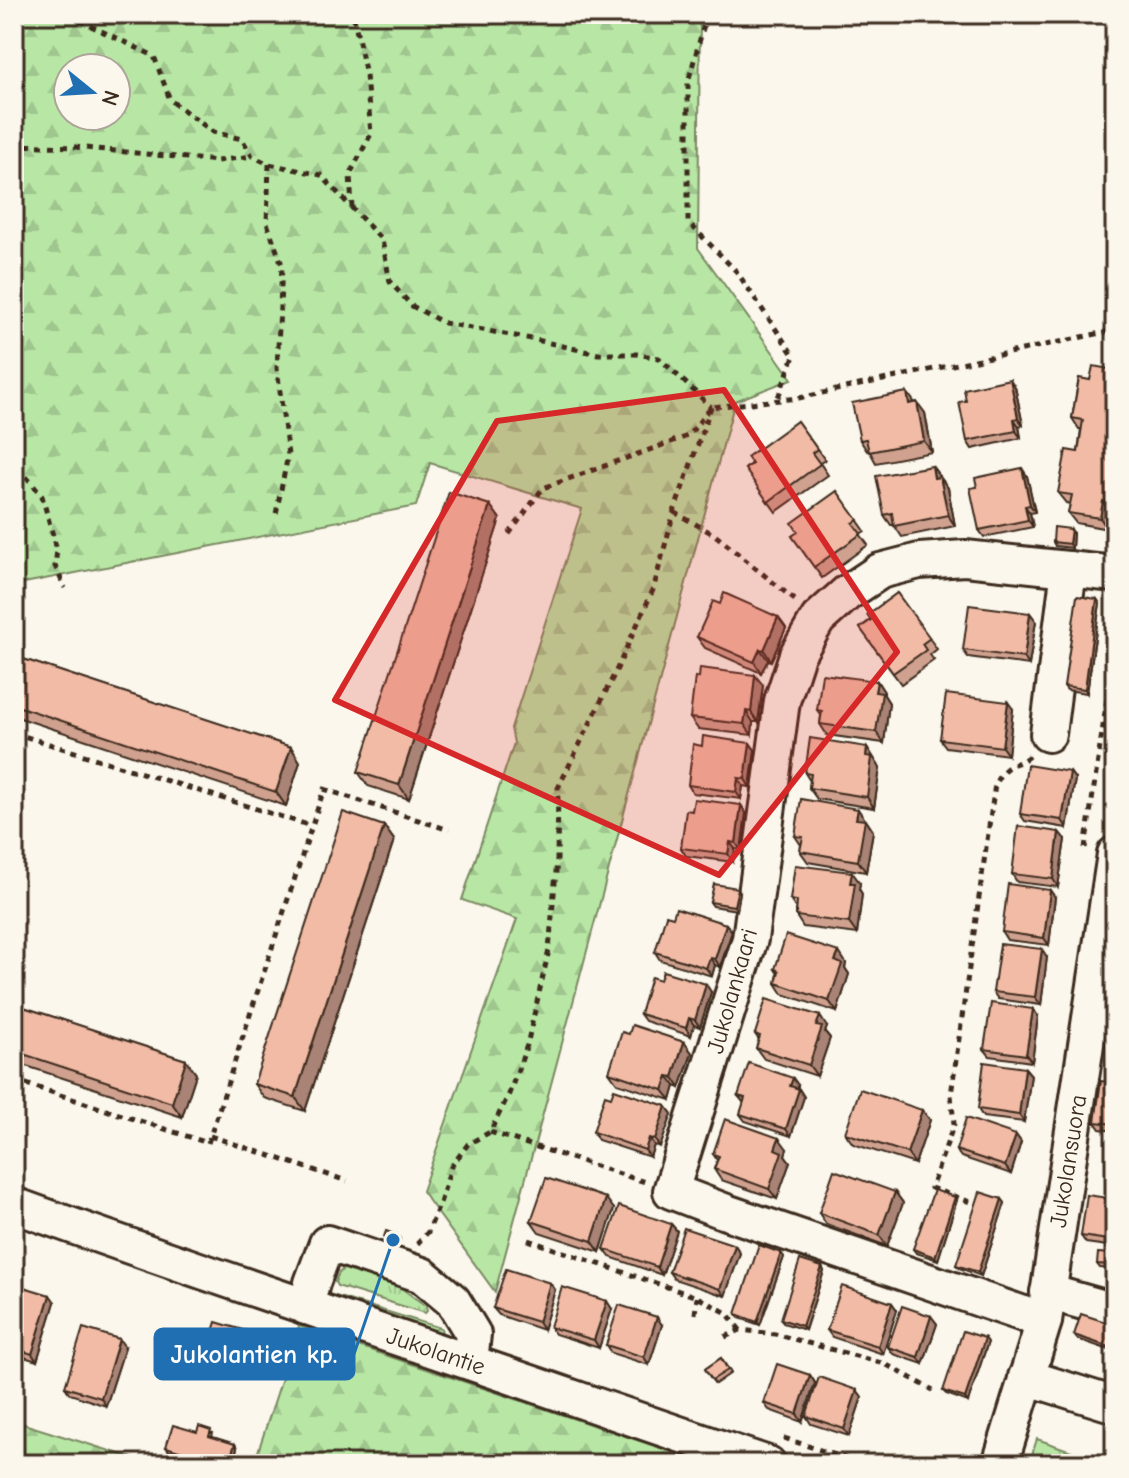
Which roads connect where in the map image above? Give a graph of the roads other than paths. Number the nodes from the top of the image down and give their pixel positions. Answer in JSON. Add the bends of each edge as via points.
{"nodes":[{"id":1,"x":1069,"y":569,"type":"junction"},
{"id":2,"x":1115,"y":574,"type":"edge"},
{"id":3,"x":1048,"y":734,"type":"road end"},
{"id":4,"x":1099,"y":858,"type":"edge"},
{"id":5,"x":1108,"y":948,"type":"edge"},
{"id":6,"x":14,"y":1205,"type":"edge"},
{"id":7,"x":306,"y":1307,"type":"junction"},
{"id":8,"x":1046,"y":1307,"type":"junction"},
{"id":9,"x":1115,"y":1311,"type":"edge"},
{"id":10,"x":470,"y":1362,"type":"junction"},
{"id":11,"x":1026,"y":1377,"type":"junction"},
{"id":12,"x":1115,"y":1405,"type":"edge"},
{"id":13,"x":768,"y":1464,"type":"edge"},
{"id":14,"x":1000,"y":1464,"type":"edge"}],
"edges":[{"from":1,"to":2,"type":"street","name":"Jukolankaari"},
{"from":1,"to":3,"type":"street"},
{"from":1,"to":8,"type":"street","name":"Jukolankaari","via":[[965,558],[919,561],[880,571],[818,619],[797,655],[782,701],[750,939],[671,1191],[766,1226]]},
{"from":4,"to":5,"type":"street","name":"Jukolansuora"},
{"from":5,"to":8,"type":"street","name":"Jukolansuora"},
{"from":6,"to":7,"type":"street","name":"Jukolantie"},
{"from":7,"to":10,"type":"street","name":"Jukolantie"},
{"from":7,"to":10,"type":"street","via":[[327,1243],[400,1267],[422,1275],[453,1301],[473,1334]]},
{"from":8,"to":9,"type":"street"},
{"from":8,"to":11,"type":"street","name":"Jukolansuora"},
{"from":10,"to":13,"type":"street","name":"Jukolantie"},
{"from":11,"to":12,"type":"street"},
{"from":11,"to":14,"type":"street","name":"Jukolansuora"}]}
